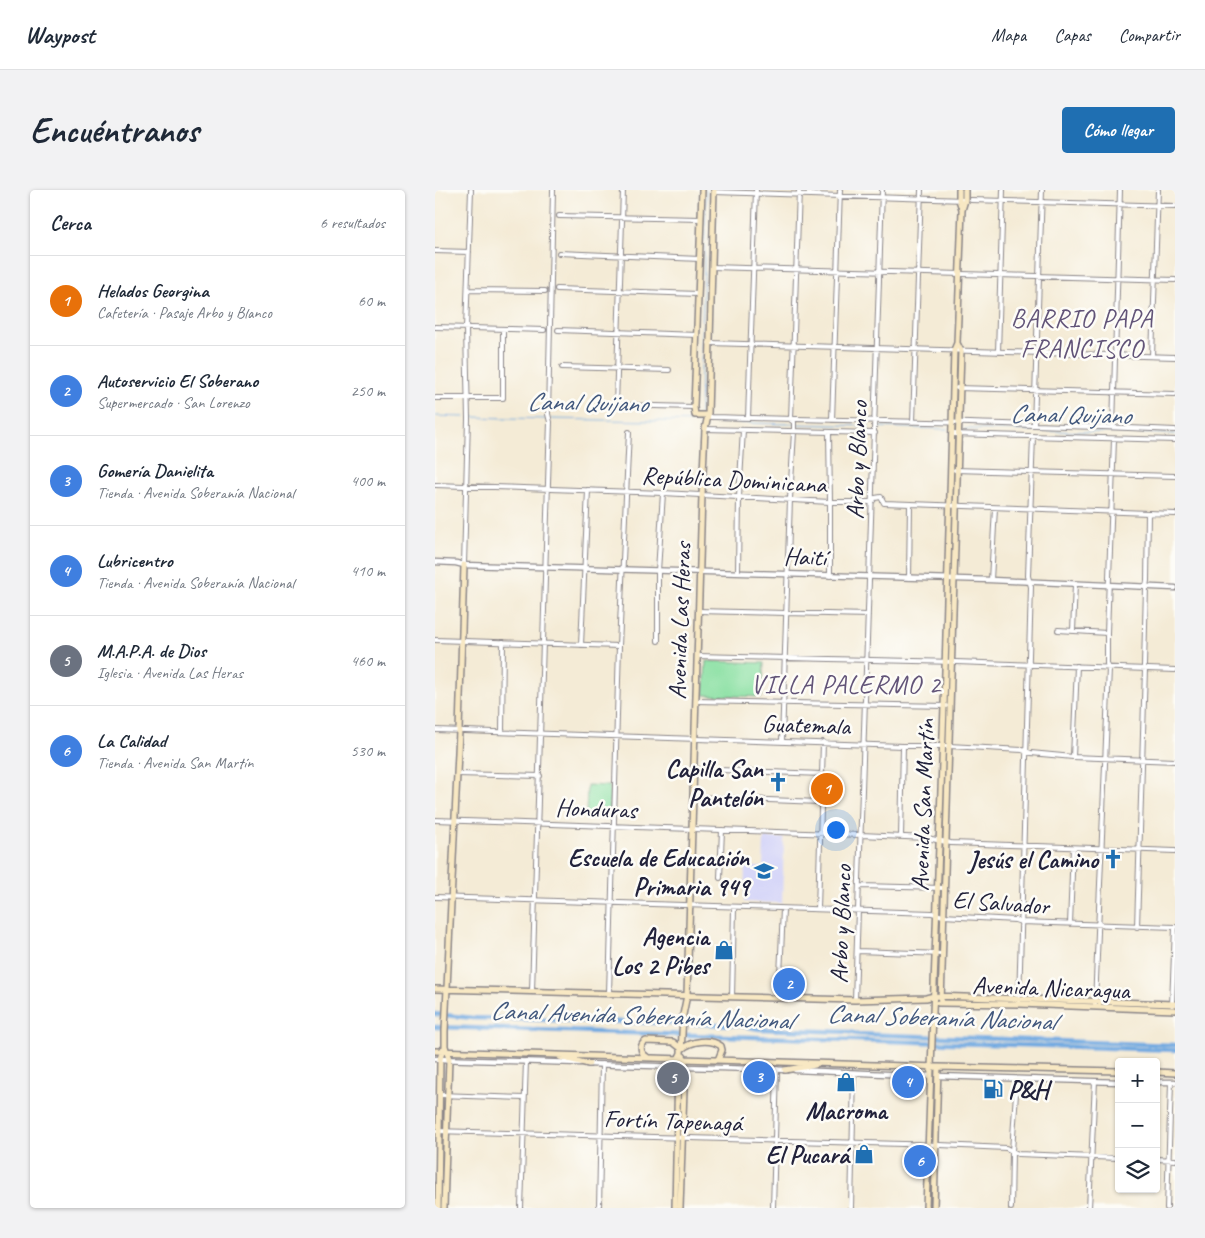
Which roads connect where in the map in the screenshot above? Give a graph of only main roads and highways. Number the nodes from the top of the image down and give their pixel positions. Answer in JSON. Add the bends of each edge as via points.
{"nodes":[{"id":1,"x":702,"y":190,"type":"edge"},
{"id":2,"x":959,"y":190,"type":"edge"},
{"id":3,"x":965,"y":190,"type":"edge"},
{"id":4,"x":714,"y":191,"type":"edge"},
{"id":5,"x":965,"y":200,"type":"junction"},
{"id":6,"x":957,"y":351,"type":"junction"},
{"id":7,"x":708,"y":415,"type":"junction"},
{"id":8,"x":464,"y":565,"type":"road end"},
{"id":9,"x":947,"y":706,"type":"junction"},
{"id":10,"x":435,"y":989,"type":"edge"},
{"id":11,"x":448,"y":989,"type":"junction"},
{"id":12,"x":687,"y":995,"type":"junction"},
{"id":13,"x":934,"y":996,"type":"junction"},
{"id":14,"x":941,"y":996,"type":"junction"},
{"id":15,"x":926,"y":998,"type":"junction"},
{"id":16,"x":1019,"y":1001,"type":"junction"},
{"id":17,"x":934,"y":1003,"type":"junction"},
{"id":18,"x":941,"y":1003,"type":"junction"},
{"id":19,"x":1174,"y":1007,"type":"edge"},
{"id":20,"x":445,"y":1050,"type":"junction"},
{"id":21,"x":435,"y":1051,"type":"edge"},
{"id":22,"x":549,"y":1054,"type":"junction"},
{"id":23,"x":682,"y":1055,"type":"junction"},
{"id":24,"x":648,"y":1058,"type":"junction"},
{"id":25,"x":438,"y":1059,"type":"edge"},
{"id":26,"x":718,"y":1060,"type":"junction"},
{"id":27,"x":829,"y":1063,"type":"junction"},
{"id":28,"x":589,"y":1064,"type":"road end"},
{"id":29,"x":931,"y":1067,"type":"junction"},
{"id":30,"x":938,"y":1067,"type":"junction"},
{"id":31,"x":785,"y":1070,"type":"road end"},
{"id":32,"x":1115,"y":1071,"type":"edge"},
{"id":33,"x":1160,"y":1072,"type":"edge"},
{"id":34,"x":1175,"y":1073,"type":"edge"},
{"id":35,"x":931,"y":1076,"type":"junction"},
{"id":36,"x":938,"y":1076,"type":"junction"},
{"id":37,"x":437,"y":1131,"type":"edge"},
{"id":38,"x":679,"y":1139,"type":"junction"},
{"id":39,"x":932,"y":1145,"type":"junction"},
{"id":40,"x":439,"y":1208,"type":"edge"},
{"id":41,"x":675,"y":1208,"type":"edge"},
{"id":42,"x":680,"y":1208,"type":"edge"},
{"id":43,"x":926,"y":1208,"type":"edge"},
{"id":44,"x":934,"y":1208,"type":"edge"}],
"edges":[{"from":1,"to":7,"type":"main road","via":[[694,407],[695,415]]},
{"from":2,"to":5,"type":"main road","name":"Avenida San Martín"},
{"from":3,"to":5,"type":"main road","name":"Avenida San Martín"},
{"from":4,"to":7,"type":"main road","name":"Avenida Las Heras"},
{"from":5,"to":6,"type":"main road","name":"Avenida San Martín"},
{"from":6,"to":9,"type":"main road","name":"Avenida San Martín","via":[[946,580]]},
{"from":6,"to":9,"type":"main road","name":"Avenida San Martín","via":[[959,435],[952,662]]},
{"from":7,"to":12,"type":"main road","name":"Avenida Las Heras","via":[[702,495]]},
{"from":8,"to":11,"type":"main road"},
{"from":9,"to":13,"type":"main road","name":"Avenida San Martín","via":[[942,746]]},
{"from":9,"to":14,"type":"main road","name":"Avenida San Martín","via":[[947,843]]},
{"from":10,"to":11,"type":"main road","name":"Avenida Nicaragua"},
{"from":11,"to":12,"type":"main road","name":"Avenida Nicaragua"},
{"from":11,"to":20,"type":"main road"},
{"from":12,"to":15,"type":"main road","name":"Avenida Nicaragua","via":[[855,1000]]},
{"from":12,"to":23,"type":"main road","name":"Avenida Las Heras"},
{"from":13,"to":14,"type":"main road","name":"Avenida Nicaragua"},
{"from":13,"to":15,"type":"main road","name":"Avenida Nicaragua"},
{"from":13,"to":17,"type":"main road","name":"Avenida San Martín"},
{"from":14,"to":16,"type":"main road","name":"Avenida Nicaragua"},
{"from":14,"to":18,"type":"main road","name":"Avenida San Martín"},
{"from":15,"to":17,"type":"main road"},
{"from":16,"to":18,"type":"main road","name":"Avenida Nicaragua"},
{"from":16,"to":19,"type":"main road","name":"Avenida Nicaragua"},
{"from":17,"to":18,"type":"main road","name":"Avenida Nicaragua"},
{"from":17,"to":29,"type":"main road","name":"Avenida San Martín"},
{"from":20,"to":21,"type":"main road"},
{"from":20,"to":22,"type":"main road"},
{"from":20,"to":25,"type":"main road"},
{"from":20,"to":40,"type":"main road","via":[[449,1059],[448,1095]]},
{"from":22,"to":24,"type":"main road"},
{"from":22,"to":28,"type":"main road"},
{"from":23,"to":24,"type":"main road"},
{"from":23,"to":24,"type":"main road","via":[[673,1042],[646,1041],[641,1053]]},
{"from":23,"to":26,"type":"main road"},
{"from":23,"to":26,"type":"main road","via":[[692,1042],[717,1043],[722,1050]]},
{"from":23,"to":38,"type":"main road","name":"Avenida Las Heras"},
{"from":23,"to":38,"type":"main road","name":"Avenida Las Heras","via":[[678,1066]]},
{"from":25,"to":37,"type":"main road"},
{"from":26,"to":27,"type":"main road"},
{"from":27,"to":29,"type":"main road"},
{"from":27,"to":31,"type":"main road"},
{"from":29,"to":30,"type":"main road"},
{"from":29,"to":35,"type":"main road","name":"Avenida San Martín"},
{"from":30,"to":32,"type":"main road"},
{"from":30,"to":36,"type":"main road","name":"Avenida San Martín"},
{"from":33,"to":34,"type":"main road"},
{"from":35,"to":36,"type":"main road"},
{"from":35,"to":39,"type":"main road","name":"Avenida San Martín"},
{"from":36,"to":39,"type":"main road","name":"Avenida San Martín"},
{"from":37,"to":40,"type":"main road"},
{"from":38,"to":41,"type":"main road","name":"Avenida Las Heras"},
{"from":38,"to":42,"type":"main road","name":"Avenida Las Heras"},
{"from":39,"to":43,"type":"main road","name":"Avenida San Martín"},
{"from":39,"to":44,"type":"main road","name":"Avenida San Martín"}]}
